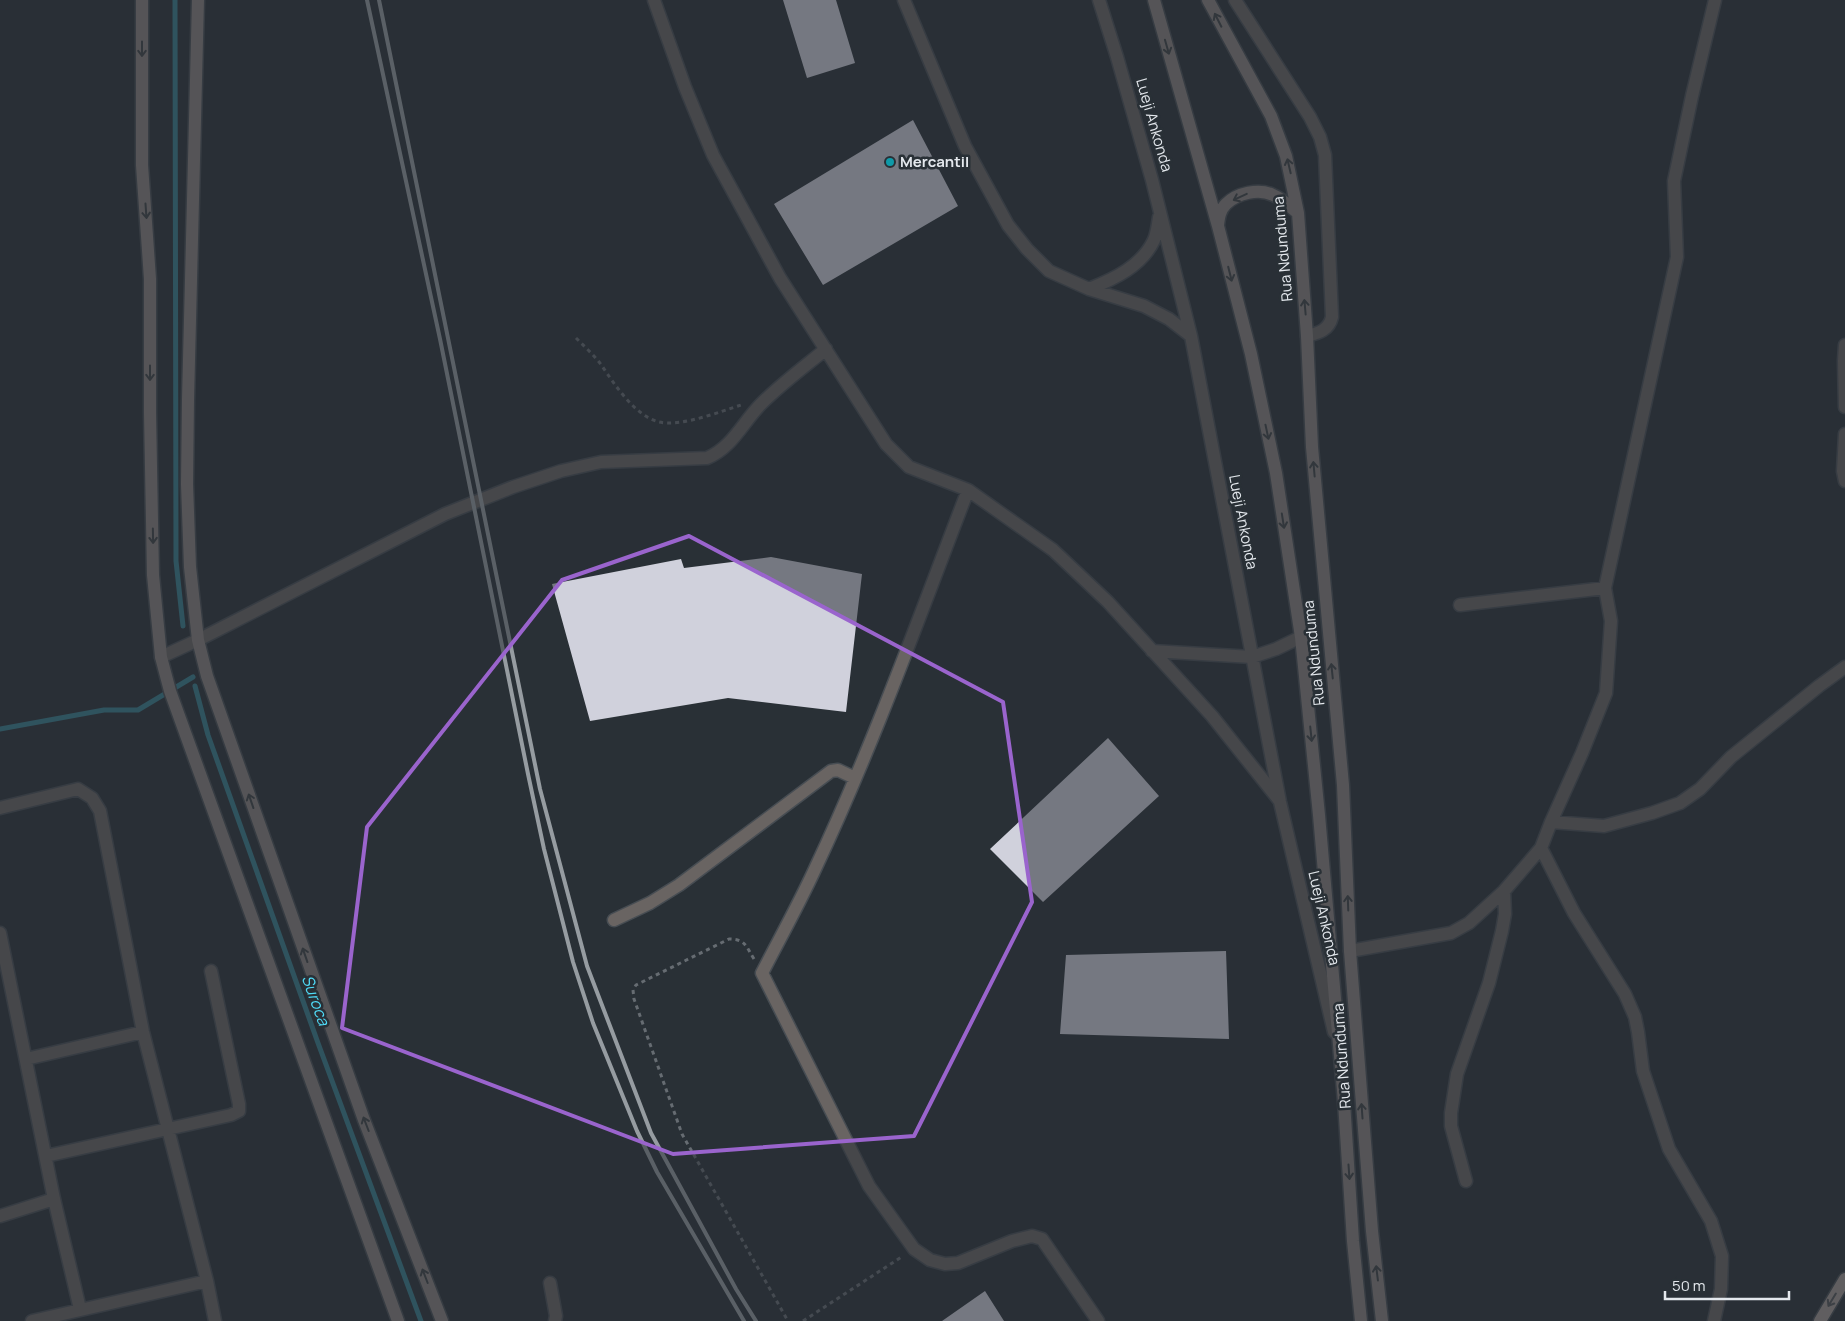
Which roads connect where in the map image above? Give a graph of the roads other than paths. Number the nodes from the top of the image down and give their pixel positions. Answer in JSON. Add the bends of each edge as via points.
{"nodes":[{"id":1,"x":142,"y":0,"type":"edge"},
{"id":2,"x":198,"y":0,"type":"edge"},
{"id":3,"x":654,"y":0,"type":"edge"},
{"id":4,"x":904,"y":0,"type":"edge"},
{"id":5,"x":1099,"y":0,"type":"edge"},
{"id":6,"x":1154,"y":0,"type":"edge"},
{"id":7,"x":1208,"y":0,"type":"edge"},
{"id":8,"x":1235,"y":0,"type":"edge"},
{"id":9,"x":1715,"y":0,"type":"edge"},
{"id":10,"x":1160,"y":212,"type":"junction"},
{"id":11,"x":1298,"y":214,"type":"junction"},
{"id":12,"x":1218,"y":226,"type":"junction"},
{"id":13,"x":1089,"y":289,"type":"junction"},
{"id":14,"x":1191,"y":336,"type":"junction"},
{"id":15,"x":1307,"y":336,"type":"junction"},
{"id":16,"x":1845,"y":345,"type":"edge"},
{"id":17,"x":826,"y":349,"type":"junction"},
{"id":18,"x":1845,"y":407,"type":"edge"},
{"id":19,"x":1845,"y":434,"type":"edge"},
{"id":20,"x":1845,"y":481,"type":"edge"},
{"id":21,"x":968,"y":490,"type":"junction"},
{"id":22,"x":1606,"y":588,"type":"junction"},
{"id":23,"x":1460,"y":605,"type":"dead end"},
{"id":24,"x":1301,"y":637,"type":"junction"},
{"id":25,"x":198,"y":640,"type":"junction"},
{"id":26,"x":1152,"y":650,"type":"junction"},
{"id":27,"x":161,"y":657,"type":"junction"},
{"id":28,"x":1252,"y":657,"type":"junction"},
{"id":29,"x":1845,"y":667,"type":"edge"},
{"id":30,"x":855,"y":778,"type":"junction"},
{"id":31,"x":1280,"y":802,"type":"junction"},
{"id":32,"x":0,"y":808,"type":"edge"},
{"id":33,"x":1551,"y":822,"type":"junction"},
{"id":34,"x":1541,"y":848,"type":"junction"},
{"id":35,"x":1504,"y":891,"type":"junction"},
{"id":36,"x":614,"y":920,"type":"dead end"},
{"id":37,"x":0,"y":933,"type":"edge"},
{"id":38,"x":1350,"y":952,"type":"junction"},
{"id":39,"x":211,"y":971,"type":"dead end"},
{"id":40,"x":143,"y":1032,"type":"junction"},
{"id":41,"x":1339,"y":1054,"type":"junction"},
{"id":42,"x":26,"y":1059,"type":"junction"},
{"id":43,"x":168,"y":1129,"type":"junction"},
{"id":44,"x":46,"y":1156,"type":"junction"},
{"id":45,"x":1466,"y":1181,"type":"dead end"},
{"id":46,"x":54,"y":1199,"type":"junction"},
{"id":47,"x":0,"y":1216,"type":"edge"},
{"id":48,"x":1845,"y":1279,"type":"edge"},
{"id":49,"x":207,"y":1281,"type":"junction"},
{"id":50,"x":550,"y":1283,"type":"dead end"},
{"id":51,"x":80,"y":1309,"type":"junction"},
{"id":52,"x":32,"y":1321,"type":"edge"},
{"id":53,"x":215,"y":1321,"type":"edge"},
{"id":54,"x":398,"y":1321,"type":"edge"},
{"id":55,"x":442,"y":1321,"type":"edge"},
{"id":56,"x":556,"y":1321,"type":"edge"},
{"id":57,"x":1098,"y":1321,"type":"edge"},
{"id":58,"x":1362,"y":1321,"type":"edge"},
{"id":59,"x":1382,"y":1321,"type":"edge"},
{"id":60,"x":1714,"y":1321,"type":"edge"},
{"id":61,"x":1820,"y":1321,"type":"edge"}],
"edges":[{"from":1,"to":27,"type":"main road","one_way":true,"via":[[142,165],[150,279],[153,575]]},
{"from":2,"to":25,"type":"main road","via":[[187,465],[190,567]]},
{"from":3,"to":17,"type":"street","via":[[713,155],[780,278]]},
{"from":4,"to":13,"type":"street","via":[[965,146],[1008,225],[1026,249],[1049,271]]},
{"from":5,"to":10,"type":"street","name":"Lueji Ankonda"},
{"from":6,"to":12,"type":"main road","one_way":true},
{"from":11,"to":7,"type":"main road","name":"Rua Ndunduma","one_way":true,"via":[[1286,156],[1271,116]]},
{"from":8,"to":15,"type":"street","via":[[1310,117],[1326,155],[1332,317],[1330,324],[1318,334]]},
{"from":9,"to":22,"type":"street","via":[[1674,182],[1677,257]]},
{"from":10,"to":13,"type":"street","via":[[1155,240],[1144,256],[1130,269]]},
{"from":10,"to":14,"type":"street","name":"Lueji Ankonda"},
{"from":11,"to":12,"type":"main road","one_way":true,"via":[[1273,194],[1249,192],[1227,203],[1220,213]]},
{"from":15,"to":11,"type":"main road","name":"Rua Ndunduma","one_way":true},
{"from":12,"to":24,"type":"main road","name":"Rua Ndunduma","one_way":true,"via":[[1276,473]]},
{"from":13,"to":14,"type":"street","via":[[1144,306]]},
{"from":14,"to":28,"type":"street","name":"Lueji Ankonda"},
{"from":38,"to":15,"type":"main road","name":"Rua Ndunduma","one_way":true,"via":[[1343,785],[1312,447]]},
{"from":16,"to":18,"type":"street"},
{"from":17,"to":21,"type":"street","via":[[886,444],[900,460],[909,467]]},
{"from":17,"to":25,"type":"street","via":[[772,393],[719,453],[707,458],[601,462],[512,486],[445,514]]},
{"from":19,"to":20,"type":"street","via":[[1842,471]]},
{"from":21,"to":26,"type":"street","via":[[1053,550],[1108,602]]},
{"from":21,"to":30,"type":"street"},
{"from":22,"to":23,"type":"street"},
{"from":22,"to":33,"type":"street","via":[[1611,621],[1606,693]]},
{"from":24,"to":28,"type":"street"},
{"from":24,"to":41,"type":"main road","name":"Rua Ndunduma","one_way":true},
{"from":25,"to":27,"type":"street"},
{"from":55,"to":25,"type":"main road","one_way":true,"via":[[364,1120],[207,676]]},
{"from":26,"to":28,"type":"street"},
{"from":26,"to":31,"type":"street","via":[[1212,716]]},
{"from":27,"to":54,"type":"main road","via":[[212,808]]},
{"from":28,"to":31,"type":"street","name":"Lueji Ankonda"},
{"from":29,"to":33,"type":"street","via":[[1731,757],[1680,803],[1604,826]]},
{"from":30,"to":36,"type":"street","via":[[838,770],[831,772],[679,885]]},
{"from":30,"to":57,"type":"street","via":[[815,870],[762,973],[869,1186],[914,1249],[930,1260],[958,1263],[1012,1241],[1032,1236],[1042,1239]]},
{"from":31,"to":41,"type":"street","name":"Lueji Ankonda"},
{"from":32,"to":40,"type":"street","via":[[78,789],[92,798],[100,811]]},
{"from":33,"to":34,"type":"street"},
{"from":34,"to":35,"type":"street"},
{"from":34,"to":60,"type":"street","via":[[1574,913],[1625,994],[1635,1017],[1643,1071],[1666,1141],[1711,1221],[1722,1256],[1721,1289]]},
{"from":35,"to":38,"type":"street","via":[[1469,923],[1451,933]]},
{"from":35,"to":45,"type":"street","via":[[1505,914],[1490,983],[1457,1074],[1451,1113],[1451,1126]]},
{"from":37,"to":42,"type":"street"},
{"from":59,"to":38,"type":"main road","name":"Rua Ndunduma","one_way":true},
{"from":39,"to":43,"type":"street","via":[[239,1111],[231,1116]]},
{"from":40,"to":42,"type":"street"},
{"from":40,"to":43,"type":"street"},
{"from":41,"to":58,"type":"main road","name":"Rua Ndunduma","one_way":true},
{"from":42,"to":44,"type":"street"},
{"from":43,"to":44,"type":"street"},
{"from":43,"to":49,"type":"street"},
{"from":44,"to":46,"type":"street"},
{"from":46,"to":47,"type":"street"},
{"from":46,"to":51,"type":"street"},
{"from":48,"to":61,"type":"main road","one_way":true},
{"from":49,"to":51,"type":"street"},
{"from":49,"to":53,"type":"street"},
{"from":50,"to":56,"type":"street"},
{"from":51,"to":52,"type":"street"}]}
